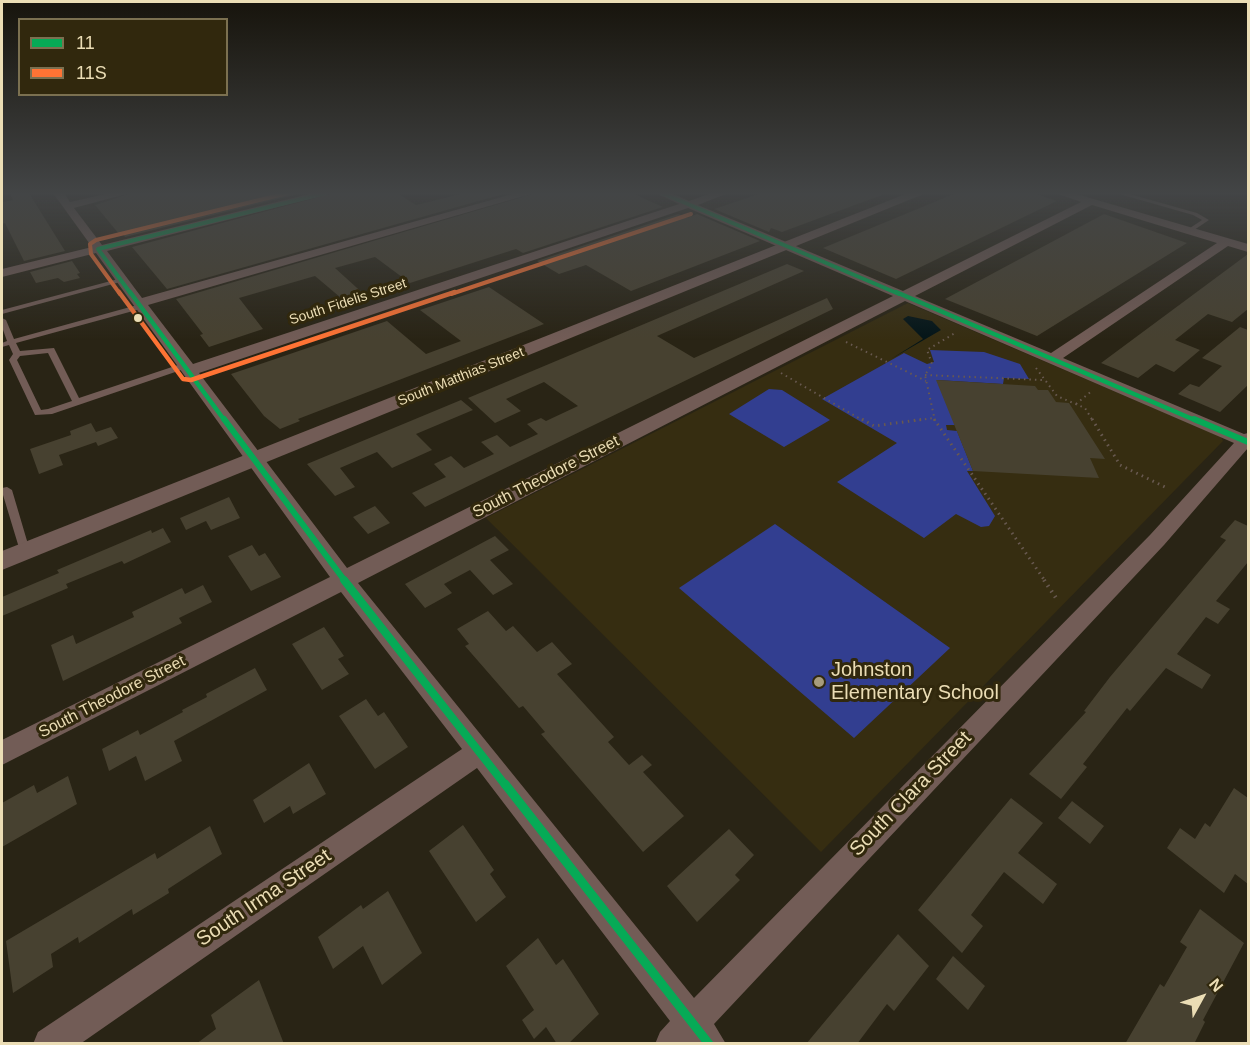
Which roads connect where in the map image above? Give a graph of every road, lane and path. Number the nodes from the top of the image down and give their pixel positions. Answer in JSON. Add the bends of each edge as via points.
{"nodes":[{"id":1,"x":93,"y":242,"type":"edge"},
{"id":2,"x":128,"y":242,"type":"edge"},
{"id":3,"x":359,"y":242,"type":"edge"},
{"id":4,"x":575,"y":242,"type":"edge"},
{"id":5,"x":775,"y":242,"type":"edge"},
{"id":6,"x":800,"y":242,"type":"edge"},
{"id":7,"x":1011,"y":242,"type":"edge"},
{"id":8,"x":1226,"y":242,"type":"joint"},
{"id":9,"x":787,"y":247,"type":"junction"},
{"id":10,"x":1248,"y":248,"type":"edge"},
{"id":11,"x":98,"y":249,"type":"junction"},
{"id":12,"x":2,"y":273,"type":"edge"},
{"id":13,"x":122,"y":280,"type":"junction"},
{"id":14,"x":904,"y":296,"type":"junction"},
{"id":15,"x":140,"y":304,"type":"junction"},
{"id":16,"x":2,"y":312,"type":"edge"},
{"id":17,"x":3,"y":325,"type":"edge"},
{"id":18,"x":962,"y":329,"type":"dead end"},
{"id":19,"x":842,"y":340,"type":"dead end"},
{"id":20,"x":12,"y":342,"type":"junction"},
{"id":21,"x":2,"y":345,"type":"edge"},
{"id":22,"x":17,"y":354,"type":"junction"},
{"id":23,"x":1047,"y":361,"type":"junction"},
{"id":24,"x":186,"y":369,"type":"junction"},
{"id":25,"x":778,"y":372,"type":"dead end"},
{"id":26,"x":925,"y":375,"type":"junction"},
{"id":27,"x":926,"y":381,"type":"junction"},
{"id":28,"x":1044,"y":381,"type":"junction"},
{"id":29,"x":77,"y":402,"type":"junction"},
{"id":30,"x":933,"y":418,"type":"junction"},
{"id":31,"x":1248,"y":440,"type":"edge"},
{"id":32,"x":253,"y":461,"type":"junction"},
{"id":33,"x":1167,"y":488,"type":"dead end"},
{"id":34,"x":2,"y":492,"type":"edge"},
{"id":35,"x":25,"y":551,"type":"junction"},
{"id":36,"x":2,"y":561,"type":"edge"},
{"id":37,"x":344,"y":580,"type":"junction"},
{"id":38,"x":1056,"y":598,"type":"dead end"},
{"id":39,"x":479,"y":752,"type":"junction"},
{"id":40,"x":2,"y":753,"type":"edge"},
{"id":41,"x":692,"y":1022,"type":"junction"},
{"id":42,"x":50,"y":1044,"type":"edge"},
{"id":43,"x":672,"y":1044,"type":"edge"},
{"id":44,"x":709,"y":1044,"type":"edge"}],
"edges":[{"from":1,"to":11,"type":"street"},
{"from":2,"to":11,"type":"street"},
{"from":3,"to":15,"type":"street"},
{"from":4,"to":24,"type":"street","name":"South Fidelis Street"},
{"from":5,"to":9,"type":"street"},
{"from":6,"to":9,"type":"street","name":"South Matthias Street"},
{"from":7,"to":14,"type":"street","name":"South Theodore Street"},
{"from":8,"to":10,"type":"street"},
{"from":8,"to":23,"type":"street"},
{"from":9,"to":14,"type":"street"},
{"from":9,"to":32,"type":"street","name":"South Matthias Street"},
{"from":11,"to":12,"type":"street"},
{"from":11,"to":13,"type":"street"},
{"from":13,"to":15,"type":"street"},
{"from":13,"to":16,"type":"lane"},
{"from":14,"to":23,"type":"street"},
{"from":14,"to":37,"type":"street","name":"South Theodore Street"},
{"from":15,"to":20,"type":"lane"},
{"from":15,"to":24,"type":"street"},
{"from":17,"to":20,"type":"lane"},
{"from":18,"to":26,"type":"path","via":[[927,350],[932,364]]},
{"from":19,"to":27,"type":"path"},
{"from":20,"to":21,"type":"lane"},
{"from":20,"to":22,"type":"lane"},
{"from":22,"to":29,"type":"lane","via":[[51,350]]},
{"from":22,"to":29,"type":"lane","via":[[13,360],[38,413]]},
{"from":23,"to":28,"type":"path","via":[[1036,368]]},
{"from":23,"to":31,"type":"street"},
{"from":24,"to":29,"type":"lane"},
{"from":24,"to":32,"type":"street"},
{"from":25,"to":30,"type":"path","via":[[874,426]]},
{"from":26,"to":27,"type":"path"},
{"from":26,"to":28,"type":"path"},
{"from":27,"to":30,"type":"path"},
{"from":28,"to":33,"type":"path","via":[[1057,396],[1085,408],[1120,465]]},
{"from":30,"to":38,"type":"path"},
{"from":31,"to":41,"type":"street","name":"South Clara Street","via":[[1157,540]]},
{"from":32,"to":35,"type":"street","name":"South Matthias Street"},
{"from":32,"to":37,"type":"street"},
{"from":34,"to":35,"type":"lane","via":[[7,490]]},
{"from":35,"to":36,"type":"street","name":"South Matthias Street"},
{"from":37,"to":39,"type":"street"},
{"from":37,"to":40,"type":"street","name":"South Theodore Street"},
{"from":39,"to":41,"type":"street"},
{"from":39,"to":42,"type":"street","name":"South Irma Street"},
{"from":41,"to":43,"type":"street","name":"South Clara Street"},
{"from":41,"to":44,"type":"street"}]}
